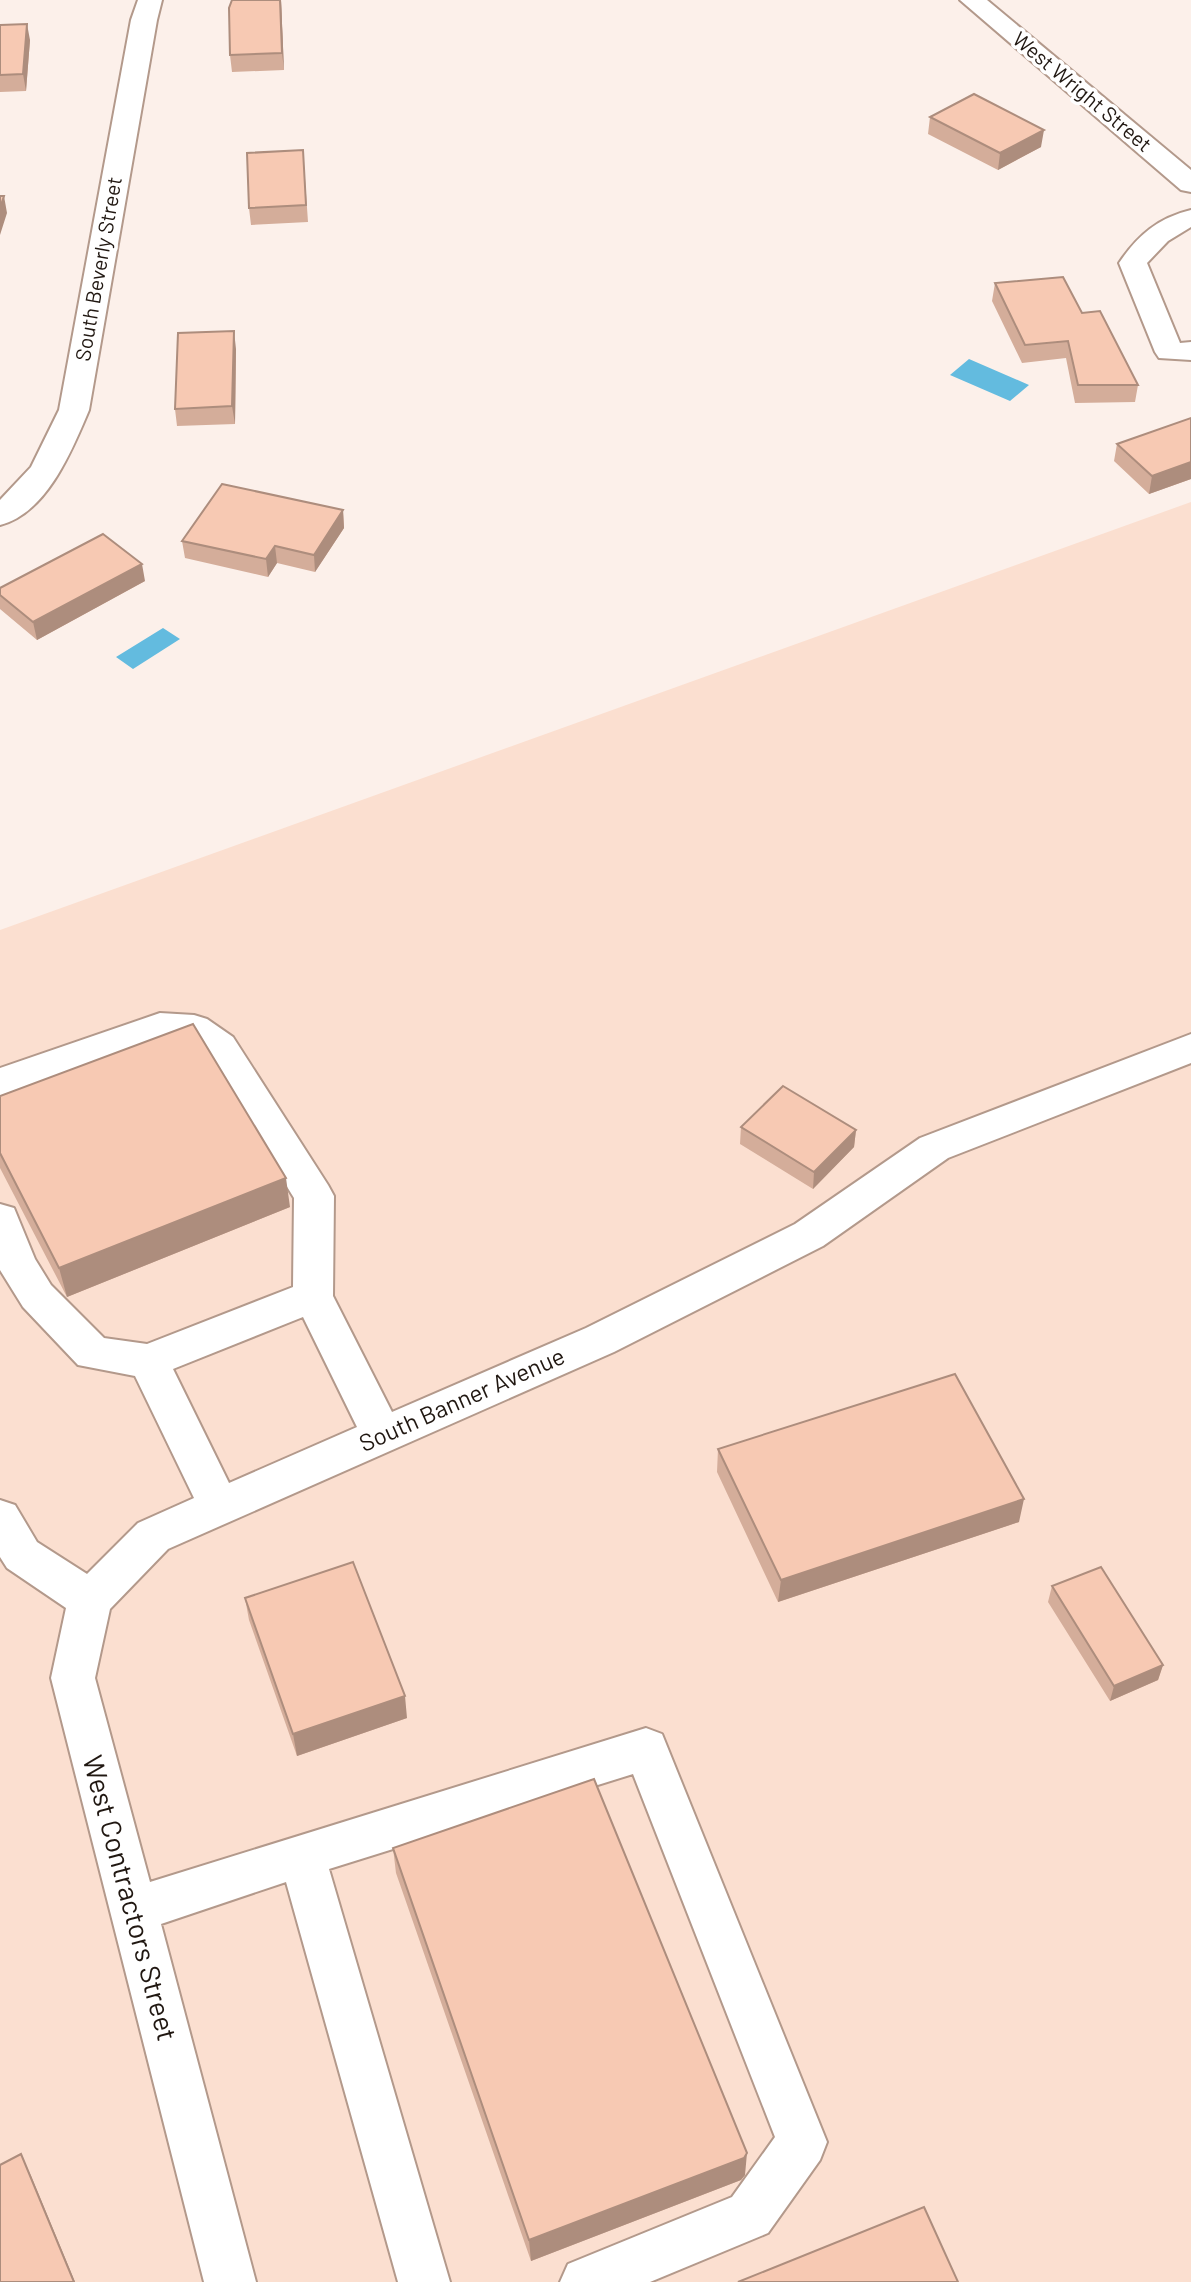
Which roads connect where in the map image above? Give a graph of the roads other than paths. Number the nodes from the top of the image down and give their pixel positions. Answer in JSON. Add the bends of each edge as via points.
{"nodes":[{"id":1,"x":150,"y":0,"type":"edge"},
{"id":2,"x":972,"y":0,"type":"edge"},
{"id":3,"x":1191,"y":184,"type":"edge"},
{"id":4,"x":1191,"y":218,"type":"edge"},
{"id":5,"x":1191,"y":351,"type":"edge"},
{"id":6,"x":0,"y":515,"type":"edge"},
{"id":7,"x":1191,"y":1048,"type":"edge"},
{"id":8,"x":0,"y":1083,"type":"edge"},
{"id":9,"x":0,"y":1219,"type":"edge"},
{"id":10,"x":313,"y":1296,"type":"junction"},
{"id":11,"x":148,"y":1361,"type":"junction"},
{"id":12,"x":382,"y":1435,"type":"junction"},
{"id":13,"x":219,"y":1506,"type":"junction"},
{"id":14,"x":0,"y":1518,"type":"edge"},
{"id":15,"x":90,"y":1600,"type":"junction"},
{"id":16,"x":302,"y":1856,"type":"junction"},
{"id":17,"x":133,"y":1910,"type":"junction"},
{"id":18,"x":230,"y":2282,"type":"edge"},
{"id":19,"x":424,"y":2282,"type":"edge"},
{"id":20,"x":586,"y":2282,"type":"edge"}],
"edges":[{"from":1,"to":6,"type":"street","name":"South Beverly Street","via":[[74,410],[53,460]]},
{"from":2,"to":3,"type":"street","name":"West Wright Street"},
{"from":4,"to":5,"type":"street","via":[[1152,237],[1133,263],[1169,352]]},
{"from":7,"to":12,"type":"street","name":"South Banner Avenue","via":[[934,1148],[809,1235],[600,1340]]},
{"from":8,"to":10,"type":"street","via":[[160,1027],[194,1029],[220,1047],[314,1196]]},
{"from":9,"to":11,"type":"street","via":[[37,1296],[93,1353]]},
{"from":10,"to":11,"type":"street"},
{"from":10,"to":12,"type":"street"},
{"from":11,"to":13,"type":"street"},
{"from":12,"to":13,"type":"street","name":"South Banner Avenue"},
{"from":13,"to":15,"type":"street","name":"South Banner Avenue","via":[[153,1536]]},
{"from":14,"to":15,"type":"street","via":[[22,1555]]},
{"from":15,"to":17,"type":"street","name":"West Contractors Street","via":[[73,1678]]},
{"from":16,"to":17,"type":"street"},
{"from":16,"to":19,"type":"street"},
{"from":16,"to":20,"type":"street","via":[[646,1749],[802,2142],[750,2215]]},
{"from":17,"to":18,"type":"street","name":"West Contractors Street"}]}
